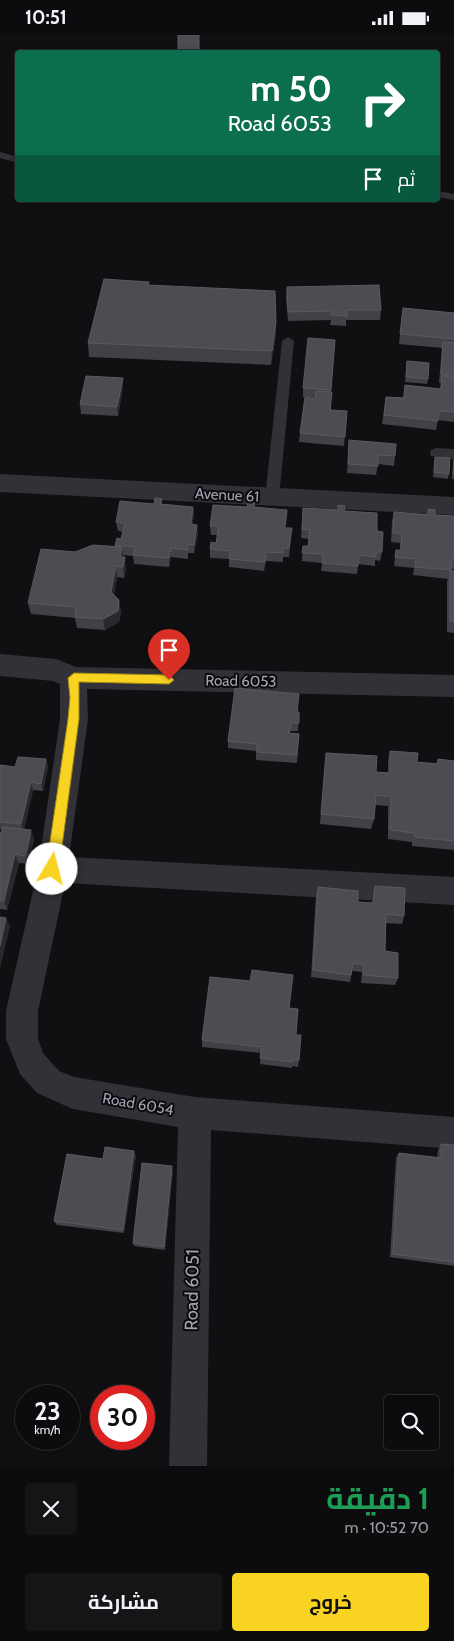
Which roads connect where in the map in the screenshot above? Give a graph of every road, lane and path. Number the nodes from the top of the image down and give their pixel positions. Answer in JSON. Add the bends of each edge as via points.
{"nodes":[{"id":1,"x":0,"y":155,"type":"edge"},
{"id":2,"x":15,"y":159,"type":"edge"},
{"id":3,"x":440,"y":194,"type":"edge"},
{"id":4,"x":454,"y":197,"type":"edge"},
{"id":5,"x":288,"y":341,"type":"dead end"},
{"id":6,"x":436,"y":453,"type":"dead end"},
{"id":7,"x":454,"y":454,"type":"edge"},
{"id":8,"x":0,"y":483,"type":"edge"},
{"id":9,"x":272,"y":498,"type":"junction"},
{"id":10,"x":454,"y":506,"type":"edge"},
{"id":11,"x":0,"y":665,"type":"edge"},
{"id":12,"x":74,"y":678,"type":"junction"},
{"id":13,"x":454,"y":686,"type":"edge"},
{"id":14,"x":52,"y":869,"type":"junction"},
{"id":15,"x":454,"y":891,"type":"edge"},
{"id":16,"x":195,"y":1113,"type":"junction"},
{"id":17,"x":454,"y":1133,"type":"edge"},
{"id":18,"x":188,"y":1466,"type":"edge"}],
"edges":[{"from":1,"to":2,"type":"lane"},
{"from":3,"to":4,"type":"lane"},
{"from":5,"to":9,"type":"lane"},
{"from":6,"to":7,"type":"lane"},
{"from":8,"to":9,"type":"street","name":"Avenue 61"},
{"from":9,"to":10,"type":"street","name":"Avenue 61"},
{"from":11,"to":12,"type":"street","name":"Road 6053","via":[[56,670]]},
{"from":12,"to":13,"type":"street","name":"Road 6053"},
{"from":12,"to":14,"type":"street","name":"Road 6054","via":[[74,719]]},
{"from":14,"to":15,"type":"street"},
{"from":14,"to":16,"type":"street","name":"Road 6054","via":[[22,1011],[22,1039],[31,1063],[48,1082],[73,1093]]},
{"from":16,"to":17,"type":"street","name":"Road 6054"},
{"from":16,"to":18,"type":"street","name":"Road 6051"}]}
